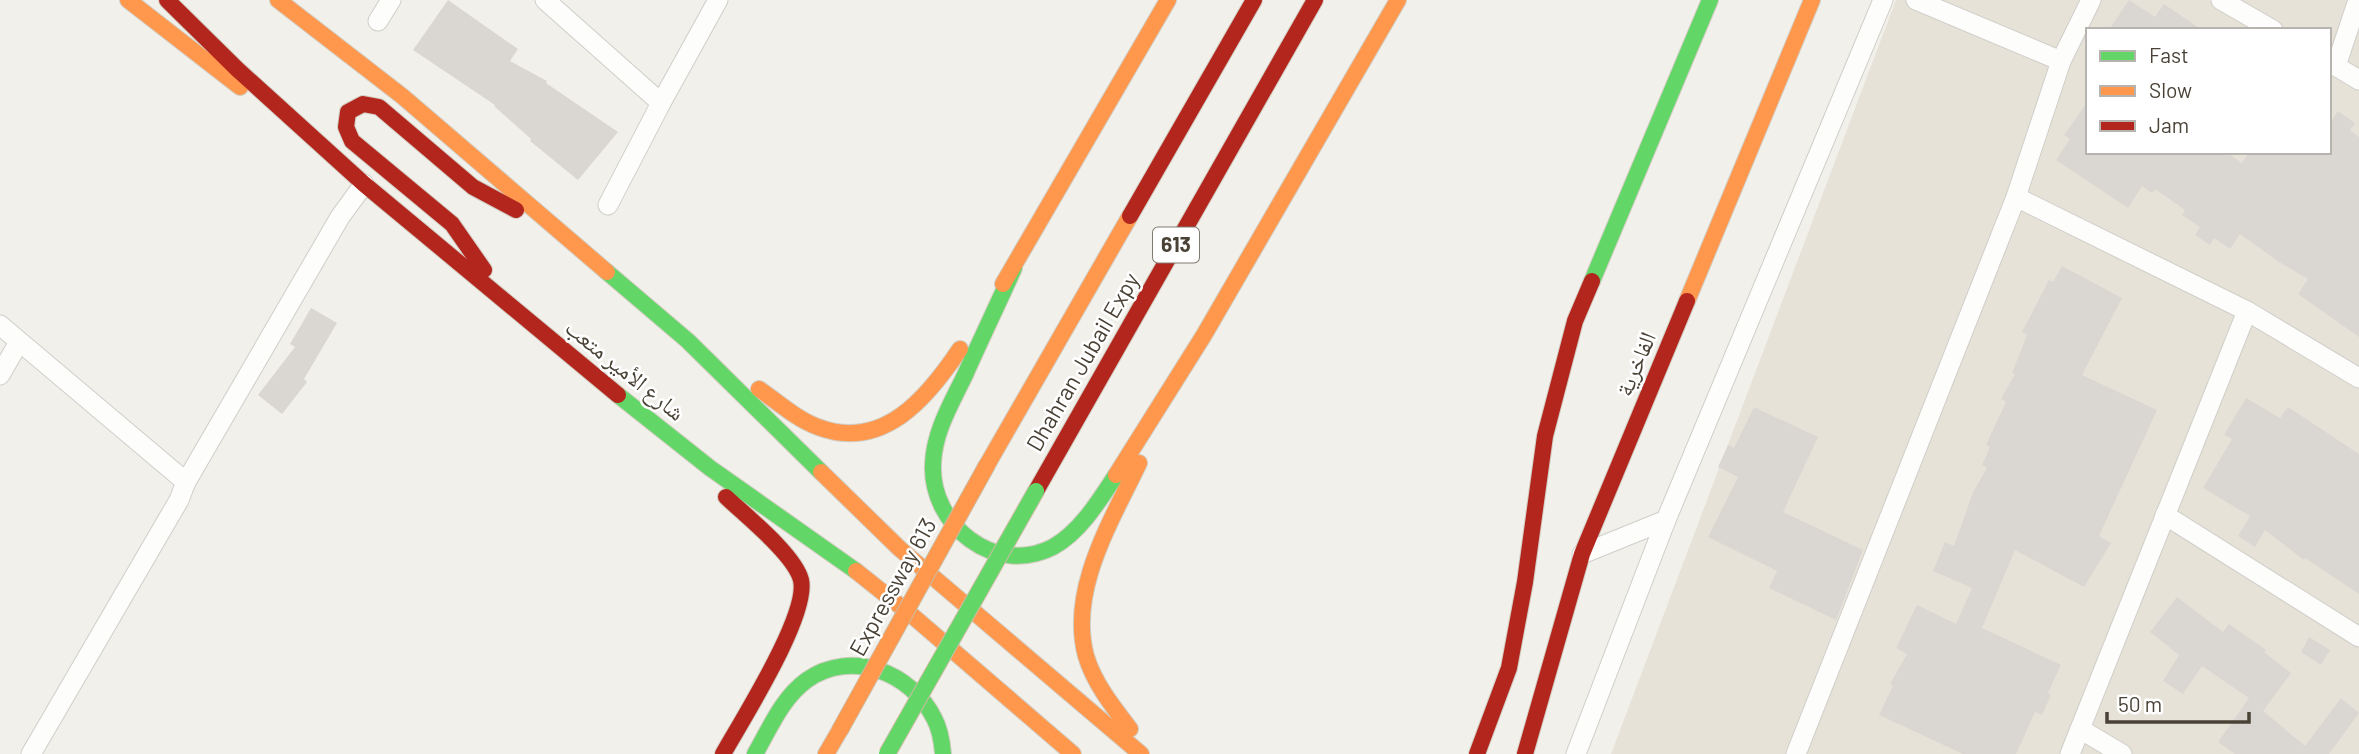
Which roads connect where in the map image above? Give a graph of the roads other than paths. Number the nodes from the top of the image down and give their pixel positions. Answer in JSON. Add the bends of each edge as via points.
{"nodes":[{"id":1,"x":128,"y":0,"type":"edge"},
{"id":2,"x":167,"y":0,"type":"edge"},
{"id":3,"x":278,"y":0,"type":"edge"},
{"id":4,"x":294,"y":0,"type":"edge"},
{"id":5,"x":391,"y":0,"type":"edge"},
{"id":6,"x":545,"y":0,"type":"edge"},
{"id":7,"x":718,"y":0,"type":"edge"},
{"id":8,"x":1254,"y":0,"type":"edge"},
{"id":9,"x":1315,"y":0,"type":"edge"},
{"id":10,"x":1398,"y":0,"type":"edge"},
{"id":11,"x":1710,"y":0,"type":"edge"},
{"id":12,"x":1812,"y":0,"type":"edge"},
{"id":13,"x":1883,"y":0,"type":"edge"},
{"id":14,"x":1916,"y":0,"type":"edge"},
{"id":15,"x":2091,"y":0,"type":"edge"},
{"id":16,"x":2221,"y":0,"type":"edge"},
{"id":17,"x":2358,"y":0,"type":"edge"},
{"id":18,"x":1159,"y":3,"type":"edge"},
{"id":19,"x":378,"y":21,"type":"dead end"},
{"id":20,"x":2270,"y":28,"type":"edge"},
{"id":21,"x":2061,"y":61,"type":"junction"},
{"id":22,"x":2332,"y":64,"type":"edge"},
{"id":23,"x":2359,"y":80,"type":"edge"},
{"id":24,"x":402,"y":96,"type":"junction"},
{"id":25,"x":661,"y":103,"type":"junction"},
{"id":26,"x":359,"y":179,"type":"junction"},
{"id":27,"x":2016,"y":197,"type":"junction"},
{"id":28,"x":608,"y":205,"type":"dead end"},
{"id":29,"x":569,"y":239,"type":"junction"},
{"id":30,"x":1014,"y":268,"type":"junction"},
{"id":31,"x":505,"y":300,"type":"junction"},
{"id":32,"x":2247,"y":311,"type":"junction"},
{"id":33,"x":0,"y":325,"type":"edge"},
{"id":34,"x":688,"y":341,"type":"junction"},
{"id":35,"x":19,"y":342,"type":"junction"},
{"id":36,"x":0,"y":375,"type":"edge"},
{"id":37,"x":2359,"y":378,"type":"edge"},
{"id":38,"x":1176,"y":383,"type":"junction"},
{"id":39,"x":643,"y":416,"type":"junction"},
{"id":40,"x":986,"y":465,"type":"joint"},
{"id":41,"x":186,"y":482,"type":"junction"},
{"id":42,"x":2165,"y":515,"type":"junction"},
{"id":43,"x":1667,"y":520,"type":"junction"},
{"id":44,"x":1582,"y":554,"type":"junction"},
{"id":45,"x":2359,"y":636,"type":"edge"},
{"id":46,"x":2080,"y":729,"type":"junction"},
{"id":47,"x":31,"y":754,"type":"edge"},
{"id":48,"x":723,"y":754,"type":"edge"},
{"id":49,"x":755,"y":754,"type":"edge"},
{"id":50,"x":826,"y":754,"type":"edge"},
{"id":51,"x":887,"y":754,"type":"edge"},
{"id":52,"x":943,"y":754,"type":"edge"},
{"id":53,"x":1073,"y":754,"type":"edge"},
{"id":54,"x":1141,"y":754,"type":"edge"},
{"id":55,"x":1150,"y":754,"type":"edge"},
{"id":56,"x":1477,"y":754,"type":"edge"},
{"id":57,"x":1525,"y":754,"type":"edge"},
{"id":58,"x":1576,"y":754,"type":"edge"},
{"id":59,"x":1796,"y":754,"type":"edge"},
{"id":60,"x":2070,"y":754,"type":"edge"},
{"id":61,"x":2122,"y":754,"type":"edge"}],
"edges":[{"from":1,"to":26,"type":"main road"},
{"from":2,"to":26,"type":"main road","name":"شارع الأمير متعب"},
{"from":3,"to":24,"type":"main road"},
{"from":4,"to":24,"type":"main road"},
{"from":5,"to":19,"type":"street"},
{"from":6,"to":25,"type":"street"},
{"from":7,"to":25,"type":"street"},
{"from":8,"to":40,"type":"main road","name":"Dhahran Jubail Expy","number":"613"},
{"from":9,"to":51,"type":"main road","name":"Dhahran Jubail Expy","number":"613","bridge":true},
{"from":10,"to":38,"type":"main road"},
{"from":11,"to":56,"type":"main road","via":[[1575,321],[1545,436],[1509,668]]},
{"from":12,"to":44,"type":"main road","name":"الفاخرية"},
{"from":13,"to":43,"type":"street"},
{"from":14,"to":21,"type":"street"},
{"from":15,"to":21,"type":"street"},
{"from":16,"to":20,"type":"street"},
{"from":17,"to":22,"type":"street"},
{"from":18,"to":30,"type":"main road"},
{"from":21,"to":27,"type":"street"},
{"from":22,"to":23,"type":"street"},
{"from":24,"to":29,"type":"main road"},
{"from":25,"to":28,"type":"street"},
{"from":26,"to":31,"type":"main road","name":"شارع الأمير متعب"},
{"from":26,"to":41,"type":"street"},
{"from":27,"to":32,"type":"street"},
{"from":27,"to":59,"type":"street"},
{"from":29,"to":31,"type":"main road","via":[[473,187],[379,107],[363,104],[348,112],[345,124],[352,141],[452,224]]},
{"from":29,"to":34,"type":"main road"},
{"from":30,"to":34,"type":"main road","via":[[936,386],[907,415],[870,430],[846,432],[813,425]]},
{"from":30,"to":38,"type":"main road","via":[[936,437],[932,461],[932,482],[941,503],[957,529],[976,544],[995,556],[1021,557],[1067,537],[1089,512]]},
{"from":31,"to":39,"type":"main road","name":"شارع الأمير متعب"},
{"from":32,"to":37,"type":"street"},
{"from":32,"to":42,"type":"street"},
{"from":33,"to":35,"type":"street"},
{"from":34,"to":54,"type":"main road","via":[[900,549]]},
{"from":35,"to":36,"type":"street"},
{"from":35,"to":41,"type":"street"},
{"from":38,"to":55,"type":"main road","via":[[1104,541],[1087,585],[1083,614],[1084,647],[1094,674]]},
{"from":39,"to":48,"type":"main road","via":[[776,545],[801,579],[798,611]]},
{"from":39,"to":53,"type":"main road","name":"شارع الأمير متعب","via":[[849,566]]},
{"from":40,"to":50,"type":"main road","name":"Expressway 613","number":"613","bridge":true},
{"from":41,"to":47,"type":"street"},
{"from":42,"to":45,"type":"street"},
{"from":42,"to":46,"type":"street"},
{"from":43,"to":44,"type":"street"},
{"from":43,"to":58,"type":"street"},
{"from":44,"to":57,"type":"main road","name":"الفاخرية"},
{"from":46,"to":60,"type":"street"},
{"from":46,"to":61,"type":"street"},
{"from":49,"to":52,"type":"main road","via":[[786,702],[806,681],[831,667],[852,665],[879,669],[912,690],[930,708],[940,728]]}]}
